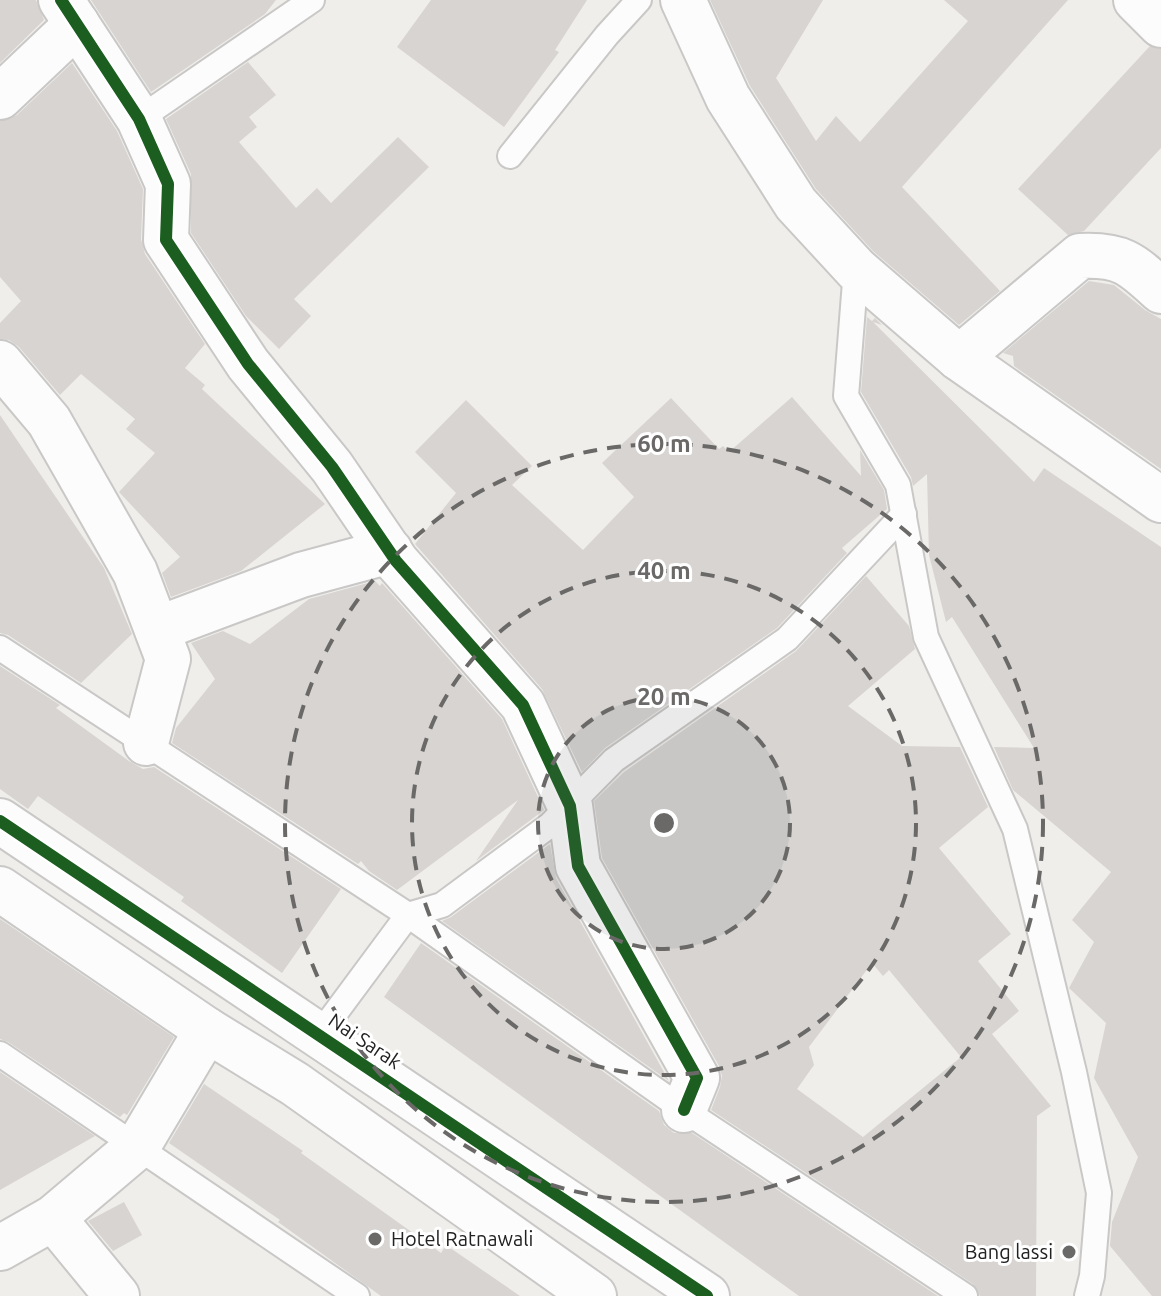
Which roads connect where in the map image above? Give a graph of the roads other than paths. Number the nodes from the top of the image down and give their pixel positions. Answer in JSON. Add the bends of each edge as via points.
{"nodes":[{"id":1,"x":312,"y":0,"type":"edge"},
{"id":2,"x":639,"y":0,"type":"edge"},
{"id":3,"x":683,"y":0,"type":"edge"},
{"id":4,"x":1136,"y":0,"type":"edge"},
{"id":5,"x":69,"y":12,"type":"edge"},
{"id":6,"x":1161,"y":25,"type":"edge"},
{"id":7,"x":0,"y":97,"type":"edge"},
{"id":8,"x":139,"y":119,"type":"junction"},
{"id":9,"x":510,"y":156,"type":"dead end"},
{"id":10,"x":856,"y":269,"type":"junction"},
{"id":11,"x":1161,"y":291,"type":"edge"},
{"id":12,"x":959,"y":358,"type":"junction"},
{"id":13,"x":0,"y":363,"type":"edge"},
{"id":14,"x":1161,"y":500,"type":"edge"},
{"id":15,"x":904,"y":514,"type":"junction"},
{"id":16,"x":390,"y":551,"type":"junction"},
{"id":17,"x":157,"y":629,"type":"junction"},
{"id":18,"x":0,"y":648,"type":"edge"},
{"id":19,"x":146,"y":743,"type":"junction"},
{"id":20,"x":570,"y":806,"type":"junction"},
{"id":21,"x":0,"y":821,"type":"edge"},
{"id":22,"x":0,"y":889,"type":"edge"},
{"id":23,"x":408,"y":915,"type":"junction"},
{"id":24,"x":207,"y":1030,"type":"junction"},
{"id":25,"x":319,"y":1035,"type":"junction"},
{"id":26,"x":0,"y":1054,"type":"edge"},
{"id":27,"x":295,"y":1084,"type":"junction"},
{"id":28,"x":684,"y":1110,"type":"junction"},
{"id":29,"x":138,"y":1146,"type":"junction"},
{"id":30,"x":53,"y":1218,"type":"junction"},
{"id":31,"x":0,"y":1248,"type":"edge"},
{"id":32,"x":117,"y":1296,"type":"edge"},
{"id":33,"x":357,"y":1296,"type":"edge"},
{"id":34,"x":594,"y":1296,"type":"edge"},
{"id":35,"x":707,"y":1296,"type":"edge"},
{"id":36,"x":965,"y":1296,"type":"edge"},
{"id":37,"x":1087,"y":1296,"type":"edge"}],
"edges":[{"from":1,"to":8,"type":"lane"},
{"from":2,"to":9,"type":"lane"},
{"from":3,"to":10,"type":"street","via":[[728,98],[796,204]]},
{"from":4,"to":6,"type":"street"},
{"from":5,"to":7,"type":"street"},
{"from":5,"to":8,"type":"street"},
{"from":8,"to":16,"type":"street","via":[[168,184],[166,240],[248,364],[332,467]]},
{"from":10,"to":12,"type":"street"},
{"from":10,"to":15,"type":"lane","via":[[846,396],[898,485]]},
{"from":11,"to":12,"type":"street","via":[[1131,264],[1080,256]]},
{"from":12,"to":14,"type":"street"},
{"from":13,"to":17,"type":"street","via":[[49,421],[135,572]]},
{"from":15,"to":20,"type":"lane","via":[[787,639],[614,760]]},
{"from":15,"to":37,"type":"lane","via":[[926,637],[1015,829],[1074,1072],[1099,1193]]},
{"from":16,"to":17,"type":"street","via":[[301,575]]},
{"from":16,"to":20,"type":"street","via":[[523,705]]},
{"from":17,"to":19,"type":"street","via":[[168,659]]},
{"from":18,"to":19,"type":"lane"},
{"from":19,"to":23,"type":"lane"},
{"from":20,"to":23,"type":"lane","via":[[442,905]]},
{"from":20,"to":28,"type":"street","via":[[578,866],[697,1078]]},
{"from":21,"to":25,"type":"street","name":"Nai Sarak"},
{"from":22,"to":24,"type":"street"},
{"from":23,"to":25,"type":"lane"},
{"from":23,"to":28,"type":"lane"},
{"from":24,"to":27,"type":"street"},
{"from":24,"to":29,"type":"street"},
{"from":25,"to":27,"type":"street"},
{"from":25,"to":35,"type":"street","name":"Nai Sarak"},
{"from":26,"to":29,"type":"lane"},
{"from":27,"to":34,"type":"street"},
{"from":28,"to":36,"type":"lane"},
{"from":29,"to":30,"type":"street"},
{"from":29,"to":33,"type":"lane"},
{"from":30,"to":31,"type":"street"},
{"from":30,"to":32,"type":"street"}]}
